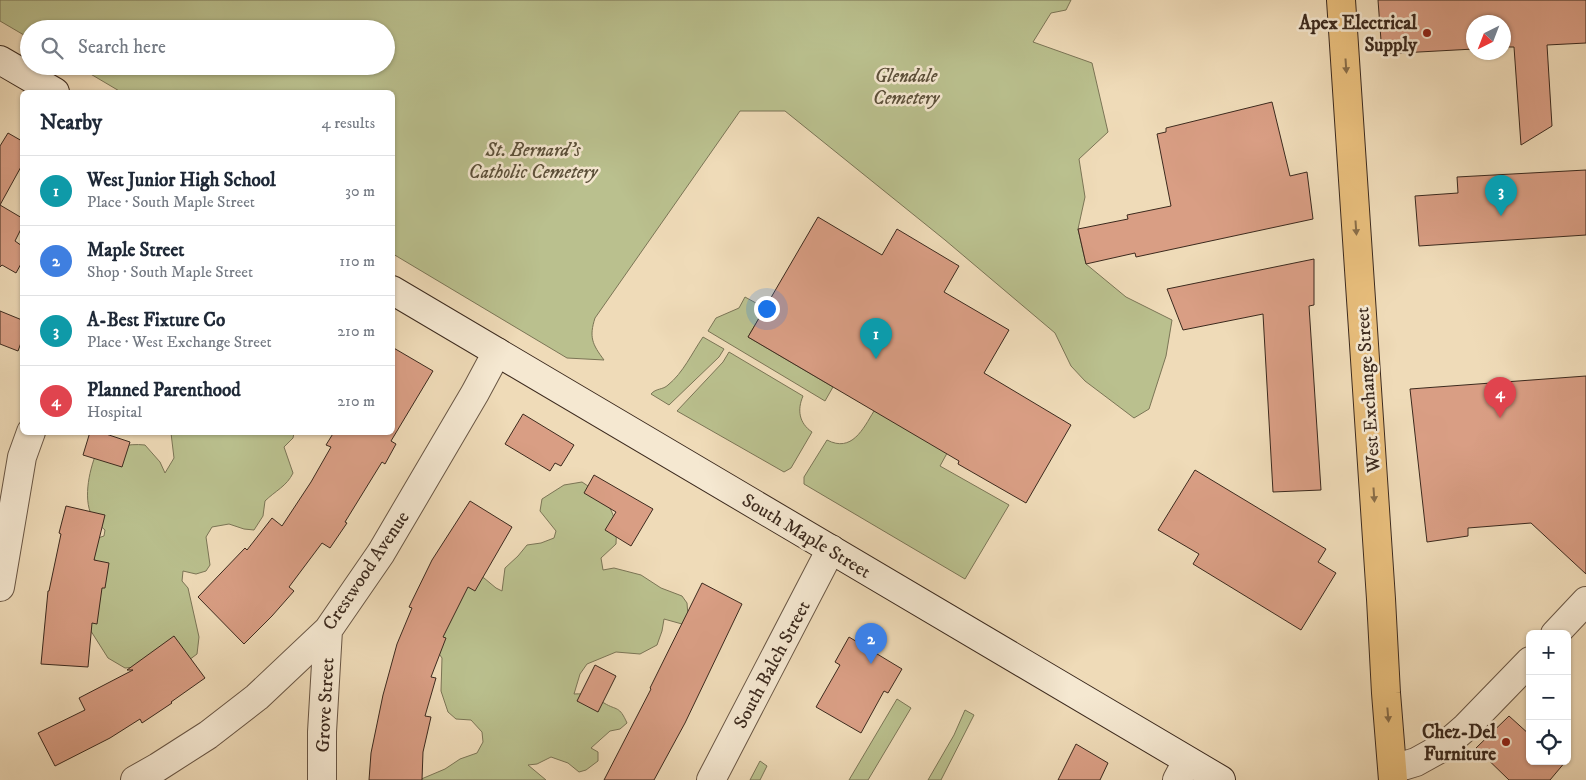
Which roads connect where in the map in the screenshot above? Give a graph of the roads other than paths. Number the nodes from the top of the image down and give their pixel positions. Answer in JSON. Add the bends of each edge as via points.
{"nodes":[{"id":1,"x":1341,"y":0,"type":"edge"},
{"id":2,"x":0,"y":60,"type":"edge"},
{"id":3,"x":20,"y":72,"type":"edge"},
{"id":4,"x":26,"y":75,"type":"edge"},
{"id":5,"x":52,"y":90,"type":"edge"},
{"id":6,"x":395,"y":292,"type":"edge"},
{"id":7,"x":497,"y":352,"type":"junction"},
{"id":8,"x":18,"y":447,"type":"edge"},
{"id":9,"x":831,"y":549,"type":"junction"},
{"id":10,"x":0,"y":587,"type":"edge"},
{"id":11,"x":1586,"y":602,"type":"edge"},
{"id":12,"x":328,"y":630,"type":"junction"},
{"id":13,"x":1559,"y":630,"type":"edge"},
{"id":14,"x":1526,"y":664,"type":"edge"},
{"id":15,"x":1182,"y":770,"type":"edge"},
{"id":16,"x":1393,"y":775,"type":"edge"},
{"id":17,"x":135,"y":780,"type":"edge"},
{"id":18,"x":322,"y":780,"type":"edge"},
{"id":19,"x":711,"y":780,"type":"edge"},
{"id":20,"x":1221,"y":780,"type":"edge"}],
"edges":[{"from":1,"to":16,"type":"main road","name":"West Exchange Street","one_way":true},
{"from":2,"to":3,"type":"street"},
{"from":4,"to":5,"type":"street"},
{"from":6,"to":7,"type":"street","name":"South Maple Street"},
{"from":7,"to":9,"type":"street","name":"South Maple Street"},
{"from":7,"to":12,"type":"street","name":"Crestwood Avenue","via":[[380,553]]},
{"from":8,"to":10,"type":"street"},
{"from":9,"to":15,"type":"street","name":"South Maple Street"},
{"from":9,"to":19,"type":"street","name":"South Balch Street"},
{"from":11,"to":13,"type":"street"},
{"from":12,"to":17,"type":"street","name":"Crestwood Avenue","via":[[250,702],[208,735]]},
{"from":12,"to":18,"type":"street","name":"Grove Street"},
{"from":14,"to":16,"type":"street","via":[[1443,747]]},
{"from":15,"to":20,"type":"street","name":"South Maple Street"}]}
